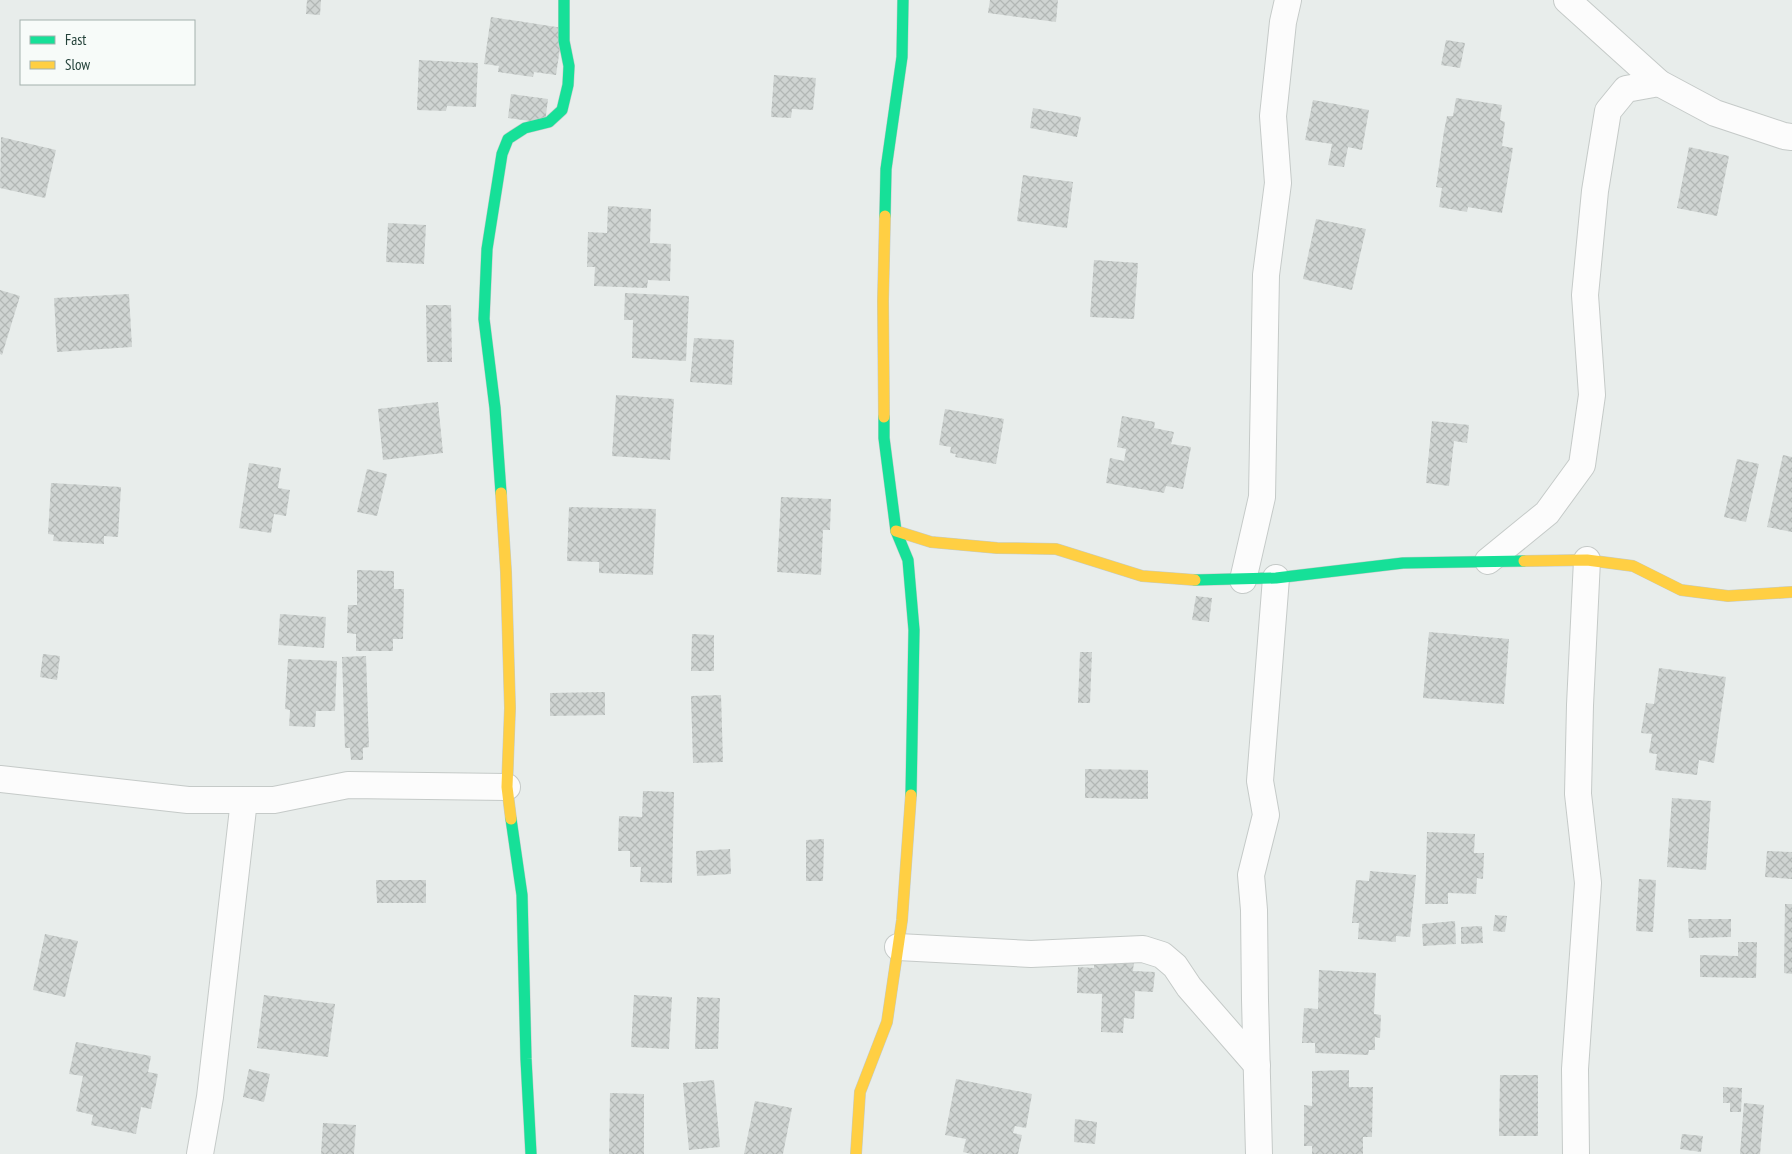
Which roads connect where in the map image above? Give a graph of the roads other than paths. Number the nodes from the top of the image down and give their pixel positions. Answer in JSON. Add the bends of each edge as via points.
{"nodes":[{"id":1,"x":564,"y":0,"type":"edge"},
{"id":2,"x":903,"y":0,"type":"edge"},
{"id":3,"x":1288,"y":0,"type":"edge"},
{"id":4,"x":1567,"y":0,"type":"edge"},
{"id":5,"x":1659,"y":83,"type":"junction"},
{"id":6,"x":1792,"y":137,"type":"edge"},
{"id":7,"x":896,"y":531,"type":"junction"},
{"id":8,"x":1587,"y":560,"type":"junction"},
{"id":9,"x":1488,"y":561,"type":"junction"},
{"id":10,"x":1276,"y":578,"type":"junction"},
{"id":11,"x":1243,"y":580,"type":"junction"},
{"id":12,"x":1792,"y":592,"type":"edge"},
{"id":13,"x":0,"y":780,"type":"edge"},
{"id":14,"x":507,"y":788,"type":"junction"},
{"id":15,"x":244,"y":800,"type":"junction"},
{"id":16,"x":898,"y":947,"type":"junction"},
{"id":17,"x":1257,"y":1065,"type":"junction"},
{"id":18,"x":200,"y":1154,"type":"edge"},
{"id":19,"x":531,"y":1154,"type":"edge"},
{"id":20,"x":856,"y":1154,"type":"edge"},
{"id":21,"x":1260,"y":1154,"type":"edge"},
{"id":22,"x":1576,"y":1154,"type":"edge"}],
"edges":[{"from":1,"to":14,"type":"street","via":[[564,41],[569,66],[562,110],[549,122],[525,128],[508,139],[502,154],[487,249],[484,319],[495,408],[506,581],[510,708]]},
{"from":2,"to":7,"type":"street","via":[[902,57],[886,170],[883,300],[884,438]]},
{"from":3,"to":11,"type":"street","via":[[1273,116],[1278,183],[1266,274],[1262,497]]},
{"from":4,"to":5,"type":"street"},
{"from":5,"to":6,"type":"street","via":[[1715,113]]},
{"from":5,"to":9,"type":"street","via":[[1626,89],[1608,111],[1595,191],[1585,295],[1592,395],[1582,465],[1547,513]]},
{"from":7,"to":11,"type":"street","via":[[931,542],[1056,549],[1142,576],[1202,581]]},
{"from":7,"to":16,"type":"street","via":[[908,560],[914,630],[912,775]]},
{"from":8,"to":9,"type":"street"},
{"from":8,"to":12,"type":"street","via":[[1632,566],[1681,590],[1728,596]]},
{"from":8,"to":22,"type":"street","via":[[1578,794],[1588,883],[1575,1069]]},
{"from":9,"to":10,"type":"street","via":[[1403,563]]},
{"from":10,"to":11,"type":"street"},
{"from":10,"to":17,"type":"street","via":[[1260,781],[1266,816],[1251,875]]},
{"from":13,"to":15,"type":"street","via":[[188,800]]},
{"from":14,"to":15,"type":"street","via":[[348,784],[274,800]]},
{"from":14,"to":19,"type":"street","via":[[522,895]]},
{"from":15,"to":18,"type":"street","via":[[210,1097]]},
{"from":16,"to":17,"type":"street","via":[[1031,954],[1143,949],[1162,954]]},
{"from":16,"to":20,"type":"street","via":[[888,1022],[860,1092]]},
{"from":17,"to":21,"type":"street"}]}
